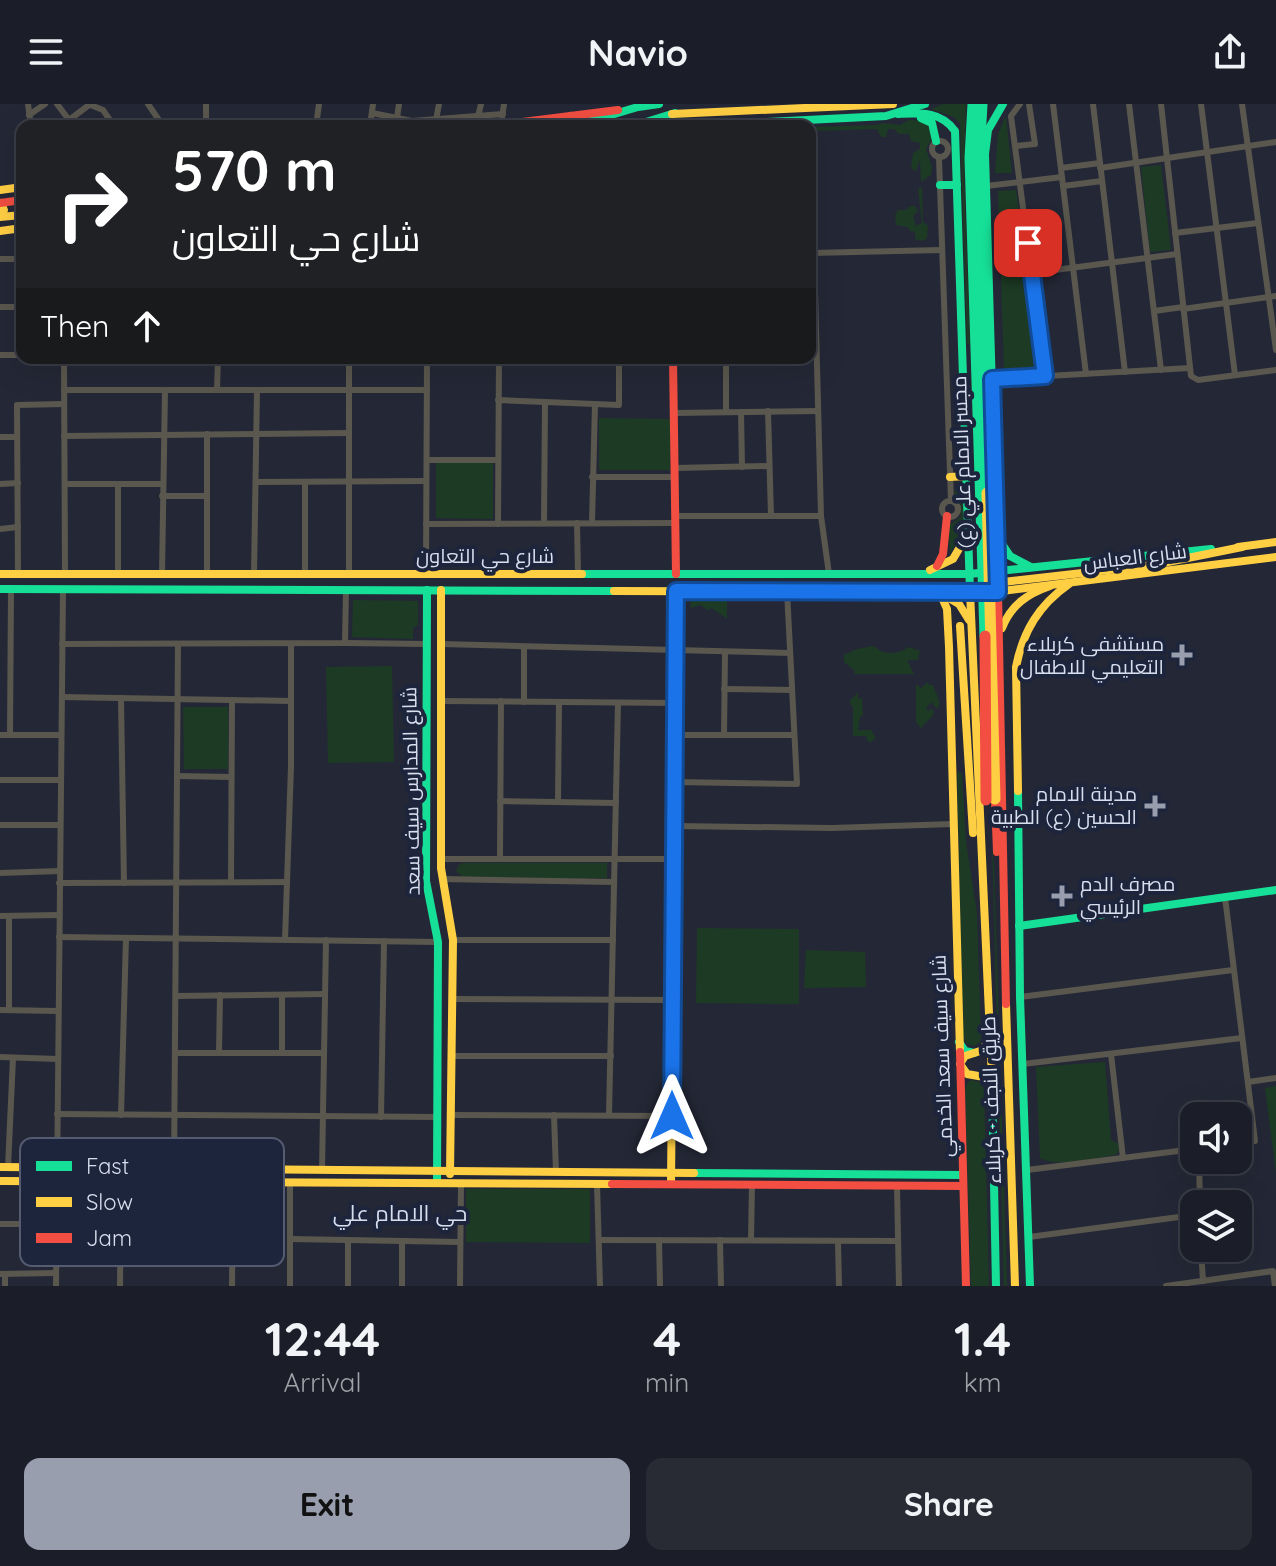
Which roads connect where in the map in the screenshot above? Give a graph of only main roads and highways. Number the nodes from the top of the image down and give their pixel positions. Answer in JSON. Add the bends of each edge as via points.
{"nodes":[{"id":1,"x":659,"y":104,"type":"edge"},
{"id":2,"x":723,"y":104,"type":"edge"},
{"id":3,"x":925,"y":104,"type":"edge"},
{"id":4,"x":973,"y":104,"type":"edge"},
{"id":5,"x":982,"y":104,"type":"edge"},
{"id":6,"x":1003,"y":104,"type":"edge"},
{"id":7,"x":638,"y":106,"type":"edge"},
{"id":8,"x":892,"y":111,"type":"edge"},
{"id":9,"x":619,"y":113,"type":"junction"},
{"id":10,"x":672,"y":114,"type":"junction"},
{"id":11,"x":502,"y":119,"type":"edge"},
{"id":12,"x":538,"y":120,"type":"edge"},
{"id":13,"x":577,"y":120,"type":"edge"},
{"id":14,"x":608,"y":120,"type":"edge"},
{"id":15,"x":615,"y":120,"type":"edge"},
{"id":16,"x":652,"y":120,"type":"edge"},
{"id":17,"x":790,"y":120,"type":"edge"},
{"id":18,"x":936,"y":141,"type":"road end"},
{"id":19,"x":940,"y":185,"type":"road end"},
{"id":20,"x":957,"y":185,"type":"junction"},
{"id":21,"x":0,"y":203,"type":"edge"},
{"id":22,"x":0,"y":217,"type":"edge"},
{"id":23,"x":963,"y":344,"type":"junction"},
{"id":24,"x":991,"y":344,"type":"junction"},
{"id":25,"x":673,"y":364,"type":"edge"},
{"id":26,"x":964,"y":368,"type":"junction"},
{"id":27,"x":991,"y":373,"type":"junction"},
{"id":28,"x":967,"y":476,"type":"junction"},
{"id":29,"x":950,"y":477,"type":"road end"},
{"id":30,"x":947,"y":516,"type":"road end"},
{"id":31,"x":968,"y":528,"type":"junction"},
{"id":32,"x":996,"y":529,"type":"junction"},
{"id":33,"x":1276,"y":542,"type":"edge"},
{"id":34,"x":1242,"y":547,"type":"junction"},
{"id":35,"x":1276,"y":557,"type":"edge"},
{"id":36,"x":1046,"y":568,"type":"junction"},
{"id":37,"x":931,"y":570,"type":"junction"},
{"id":38,"x":0,"y":574,"type":"edge"},
{"id":39,"x":378,"y":574,"type":"junction"},
{"id":40,"x":398,"y":574,"type":"junction"},
{"id":41,"x":676,"y":574,"type":"junction"},
{"id":42,"x":743,"y":574,"type":"junction"},
{"id":43,"x":766,"y":574,"type":"junction"},
{"id":44,"x":915,"y":574,"type":"junction"},
{"id":45,"x":969,"y":574,"type":"junction"},
{"id":46,"x":999,"y":582,"type":"junction"},
{"id":47,"x":1069,"y":584,"type":"junction"},
{"id":48,"x":1050,"y":586,"type":"junction"},
{"id":49,"x":6,"y":589,"type":"edge"},
{"id":50,"x":379,"y":590,"type":"junction"},
{"id":51,"x":397,"y":590,"type":"junction"},
{"id":52,"x":427,"y":590,"type":"junction"},
{"id":53,"x":441,"y":590,"type":"junction"},
{"id":54,"x":676,"y":591,"type":"junction"},
{"id":55,"x":744,"y":591,"type":"junction"},
{"id":56,"x":766,"y":591,"type":"junction"},
{"id":57,"x":939,"y":592,"type":"junction"},
{"id":58,"x":970,"y":592,"type":"junction"},
{"id":59,"x":966,"y":628,"type":"junction"},
{"id":60,"x":1000,"y":641,"type":"junction"},
{"id":61,"x":1000,"y":658,"type":"junction"},
{"id":62,"x":972,"y":659,"type":"junction"},
{"id":63,"x":427,"y":726,"type":"junction"},
{"id":64,"x":441,"y":728,"type":"junction"},
{"id":65,"x":427,"y":743,"type":"junction"},
{"id":66,"x":441,"y":743,"type":"junction"},
{"id":67,"x":991,"y":800,"type":"junction"},
{"id":68,"x":982,"y":873,"type":"junction"},
{"id":69,"x":1276,"y":890,"type":"edge"},
{"id":70,"x":1003,"y":912,"type":"junction"},
{"id":71,"x":985,"y":914,"type":"junction"},
{"id":72,"x":1019,"y":926,"type":"junction"},
{"id":73,"x":990,"y":1037,"type":"junction"},
{"id":74,"x":959,"y":1042,"type":"junction"},
{"id":75,"x":975,"y":1053,"type":"junction"},
{"id":76,"x":960,"y":1064,"type":"junction"},
{"id":77,"x":973,"y":1075,"type":"junction"},
{"id":78,"x":438,"y":1086,"type":"junction"},
{"id":79,"x":451,"y":1087,"type":"junction"},
{"id":80,"x":961,"y":1087,"type":"junction"},
{"id":81,"x":992,"y":1089,"type":"junction"},
{"id":82,"x":1024,"y":1090,"type":"junction"},
{"id":83,"x":1008,"y":1091,"type":"junction"},
{"id":84,"x":437,"y":1099,"type":"junction"},
{"id":85,"x":451,"y":1101,"type":"junction"},
{"id":86,"x":284,"y":1172,"type":"edge"},
{"id":87,"x":437,"y":1177,"type":"junction"},
{"id":88,"x":672,"y":1178,"type":"junction"},
{"id":89,"x":454,"y":1179,"type":"junction"},
{"id":90,"x":963,"y":1180,"type":"junction"},
{"id":91,"x":284,"y":1182,"type":"edge"},
{"id":92,"x":1029,"y":1261,"type":"junction"},
{"id":93,"x":1014,"y":1262,"type":"junction"},
{"id":94,"x":966,"y":1286,"type":"edge"},
{"id":95,"x":996,"y":1286,"type":"edge"},
{"id":96,"x":1015,"y":1286,"type":"edge"},
{"id":97,"x":1030,"y":1286,"type":"edge"}],
"edges":[{"from":1,"to":7,"type":"main road"},
{"from":2,"to":10,"type":"main road"},
{"from":3,"to":8,"type":"main road"},
{"from":4,"to":67,"type":"main road","name":"مجسر الامام علي (ع)","bridge":true,"via":[[970,158]]},
{"from":5,"to":67,"type":"main road","name":"مجسر الامام علي (ع)","bridge":true},
{"from":6,"to":24,"type":"main road","via":[[986,138]]},
{"from":7,"to":9,"type":"main road"},
{"from":7,"to":13,"type":"main road"},
{"from":8,"to":10,"type":"main road"},
{"from":8,"to":17,"type":"main road"},
{"from":8,"to":18,"type":"main road","via":[[928,119]]},
{"from":8,"to":20,"type":"main road","via":[[932,114],[951,123]]},
{"from":9,"to":14,"type":"main road"},
{"from":9,"to":15,"type":"main road"},
{"from":10,"to":16,"type":"main road"},
{"from":11,"to":12,"type":"main road"},
{"from":19,"to":20,"type":"main road"},
{"from":20,"to":23,"type":"main road"},
{"from":21,"to":22,"type":"main road"},
{"from":23,"to":24,"type":"main road","via":[[979,353]]},
{"from":23,"to":26,"type":"main road"},
{"from":24,"to":27,"type":"main road"},
{"from":25,"to":41,"type":"main road"},
{"from":26,"to":27,"type":"main road","via":[[979,361]]},
{"from":26,"to":28,"type":"main road"},
{"from":27,"to":32,"type":"main road"},
{"from":28,"to":29,"type":"main road"},
{"from":28,"to":31,"type":"main road"},
{"from":30,"to":37,"type":"main road","via":[[944,556]]},
{"from":31,"to":37,"type":"main road","via":[[955,556]]},
{"from":31,"to":45,"type":"main road"},
{"from":32,"to":36,"type":"main road","via":[[1014,559]]},
{"from":32,"to":46,"type":"main road"},
{"from":33,"to":34,"type":"main road","name":"شارع العباس"},
{"from":34,"to":36,"type":"main road","name":"شارع العباس"},
{"from":34,"to":46,"type":"main road","via":[[1153,565]]},
{"from":35,"to":47,"type":"main road","name":"شارع العباس"},
{"from":36,"to":46,"type":"main road","name":"شارع العباس"},
{"from":37,"to":44,"type":"main road"},
{"from":38,"to":39,"type":"main road","name":"شارع حي التعاون"},
{"from":39,"to":40,"type":"main road","name":"شارع حي التعاون"},
{"from":39,"to":50,"type":"main road"},
{"from":40,"to":41,"type":"main road","name":"شارع حي التعاون"},
{"from":40,"to":51,"type":"main road"},
{"from":41,"to":42,"type":"main road","name":"شارع حي التعاون"},
{"from":42,"to":43,"type":"main road","name":"شارع حي التعاون"},
{"from":42,"to":55,"type":"main road","via":[[748,582]]},
{"from":43,"to":44,"type":"main road","name":"شارع حي التعاون"},
{"from":43,"to":56,"type":"main road"},
{"from":44,"to":45,"type":"main road","name":"شارع حي التعاون"},
{"from":45,"to":46,"type":"main road","name":"شارع حي التعاون"},
{"from":45,"to":58,"type":"main road"},
{"from":46,"to":48,"type":"main road","name":"شارع العباس"},
{"from":46,"to":58,"type":"main road","name":"شارع حي التعاون"},
{"from":46,"to":60,"type":"main road"},
{"from":47,"to":48,"type":"main road","name":"شارع العباس"},
{"from":47,"to":72,"type":"main road","via":[[1035,616],[1017,659]]},
{"from":48,"to":60,"type":"main road","via":[[1016,603],[1004,620]]},
{"from":49,"to":50,"type":"main road","name":"شارع حي التعاون"},
{"from":50,"to":51,"type":"main road","name":"شارع حي التعاون"},
{"from":51,"to":52,"type":"main road","name":"شارع حي التعاون"},
{"from":52,"to":53,"type":"main road","name":"شارع حي التعاون"},
{"from":52,"to":63,"type":"main road","name":"شارع المدارس سيف سعد"},
{"from":53,"to":54,"type":"main road","name":"شارع حي التعاون"},
{"from":53,"to":64,"type":"main road","name":"شارع المدارس سيف سعد"},
{"from":54,"to":55,"type":"main road","name":"شارع حي التعاون"},
{"from":54,"to":88,"type":"main road"},
{"from":55,"to":56,"type":"main road","name":"شارع حي التعاون"},
{"from":56,"to":57,"type":"main road","name":"شارع حي التعاون"},
{"from":57,"to":58,"type":"main road","name":"شارع حي التعاون"},
{"from":57,"to":59,"type":"main road","via":[[963,608]]},
{"from":57,"to":74,"type":"main road","name":"شارع سيف سعد الخدمي","via":[[948,614]]},
{"from":58,"to":59,"type":"main road"},
{"from":59,"to":62,"type":"main road"},
{"from":59,"to":68,"type":"main road","via":[[969,800]]},
{"from":60,"to":61,"type":"main road"},
{"from":61,"to":62,"type":"main road"},
{"from":61,"to":70,"type":"main road"},
{"from":62,"to":68,"type":"main road"},
{"from":63,"to":64,"type":"main road"},
{"from":63,"to":65,"type":"main road","name":"شارع المدارس سيف سعد"},
{"from":64,"to":66,"type":"main road","name":"شارع المدارس سيف سعد"},
{"from":65,"to":66,"type":"main road"},
{"from":65,"to":78,"type":"main road","name":"شارع المدارس سيف سعد","via":[[426,881],[438,942]]},
{"from":66,"to":79,"type":"main road","name":"شارع المدارس سيف سعد","via":[[442,879],[453,940]]},
{"from":67,"to":70,"type":"main road","name":"مجسر الامام علي (ع)"},
{"from":67,"to":71,"type":"main road","name":"مجسر الامام علي (ع)"},
{"from":68,"to":71,"type":"main road"},
{"from":69,"to":72,"type":"main road"},
{"from":70,"to":83,"type":"main road","name":"طريق النجف - كربلاء"},
{"from":71,"to":73,"type":"main road"},
{"from":72,"to":82,"type":"main road"},
{"from":73,"to":75,"type":"main road"},
{"from":73,"to":81,"type":"main road"},
{"from":74,"to":75,"type":"main road","via":[[965,1051]]},
{"from":74,"to":76,"type":"main road","name":"شارع سيف سعد الخدمي"},
{"from":75,"to":76,"type":"main road"},
{"from":76,"to":77,"type":"main road"},
{"from":76,"to":80,"type":"main road","name":"شارع سيف سعد الخدمي"},
{"from":77,"to":80,"type":"main road"},
{"from":77,"to":81,"type":"main road","via":[[987,1079]]},
{"from":78,"to":79,"type":"main road"},
{"from":78,"to":84,"type":"main road","name":"شارع المدارس سيف سعد"},
{"from":79,"to":85,"type":"main road","name":"شارع المدارس سيف سعد"},
{"from":80,"to":90,"type":"main road","name":"شارع سيف سعد الخدمي"},
{"from":81,"to":95,"type":"main road"},
{"from":82,"to":83,"type":"main road"},
{"from":82,"to":92,"type":"main road"},
{"from":83,"to":93,"type":"main road","name":"طريق النجف - كربلاء"},
{"from":84,"to":85,"type":"main road"},
{"from":84,"to":87,"type":"main road","name":"شارع المدارس سيف سعد"},
{"from":85,"to":89,"type":"main road","name":"شارع المدارس سيف سعد"},
{"from":86,"to":87,"type":"main road"},
{"from":87,"to":89,"type":"main road"},
{"from":87,"to":91,"type":"main road"},
{"from":88,"to":89,"type":"main road","via":[[597,1184]]},
{"from":88,"to":89,"type":"main road","via":[[556,1172]]},
{"from":88,"to":90,"type":"main road"},
{"from":88,"to":90,"type":"main road","via":[[752,1185],[897,1186]]},
{"from":90,"to":94,"type":"main road","name":"شارع سيف سعد الخدمي"},
{"from":92,"to":93,"type":"main road"},
{"from":92,"to":97,"type":"main road"},
{"from":93,"to":96,"type":"main road","name":"طريق النجف - كربلاء"}]}
